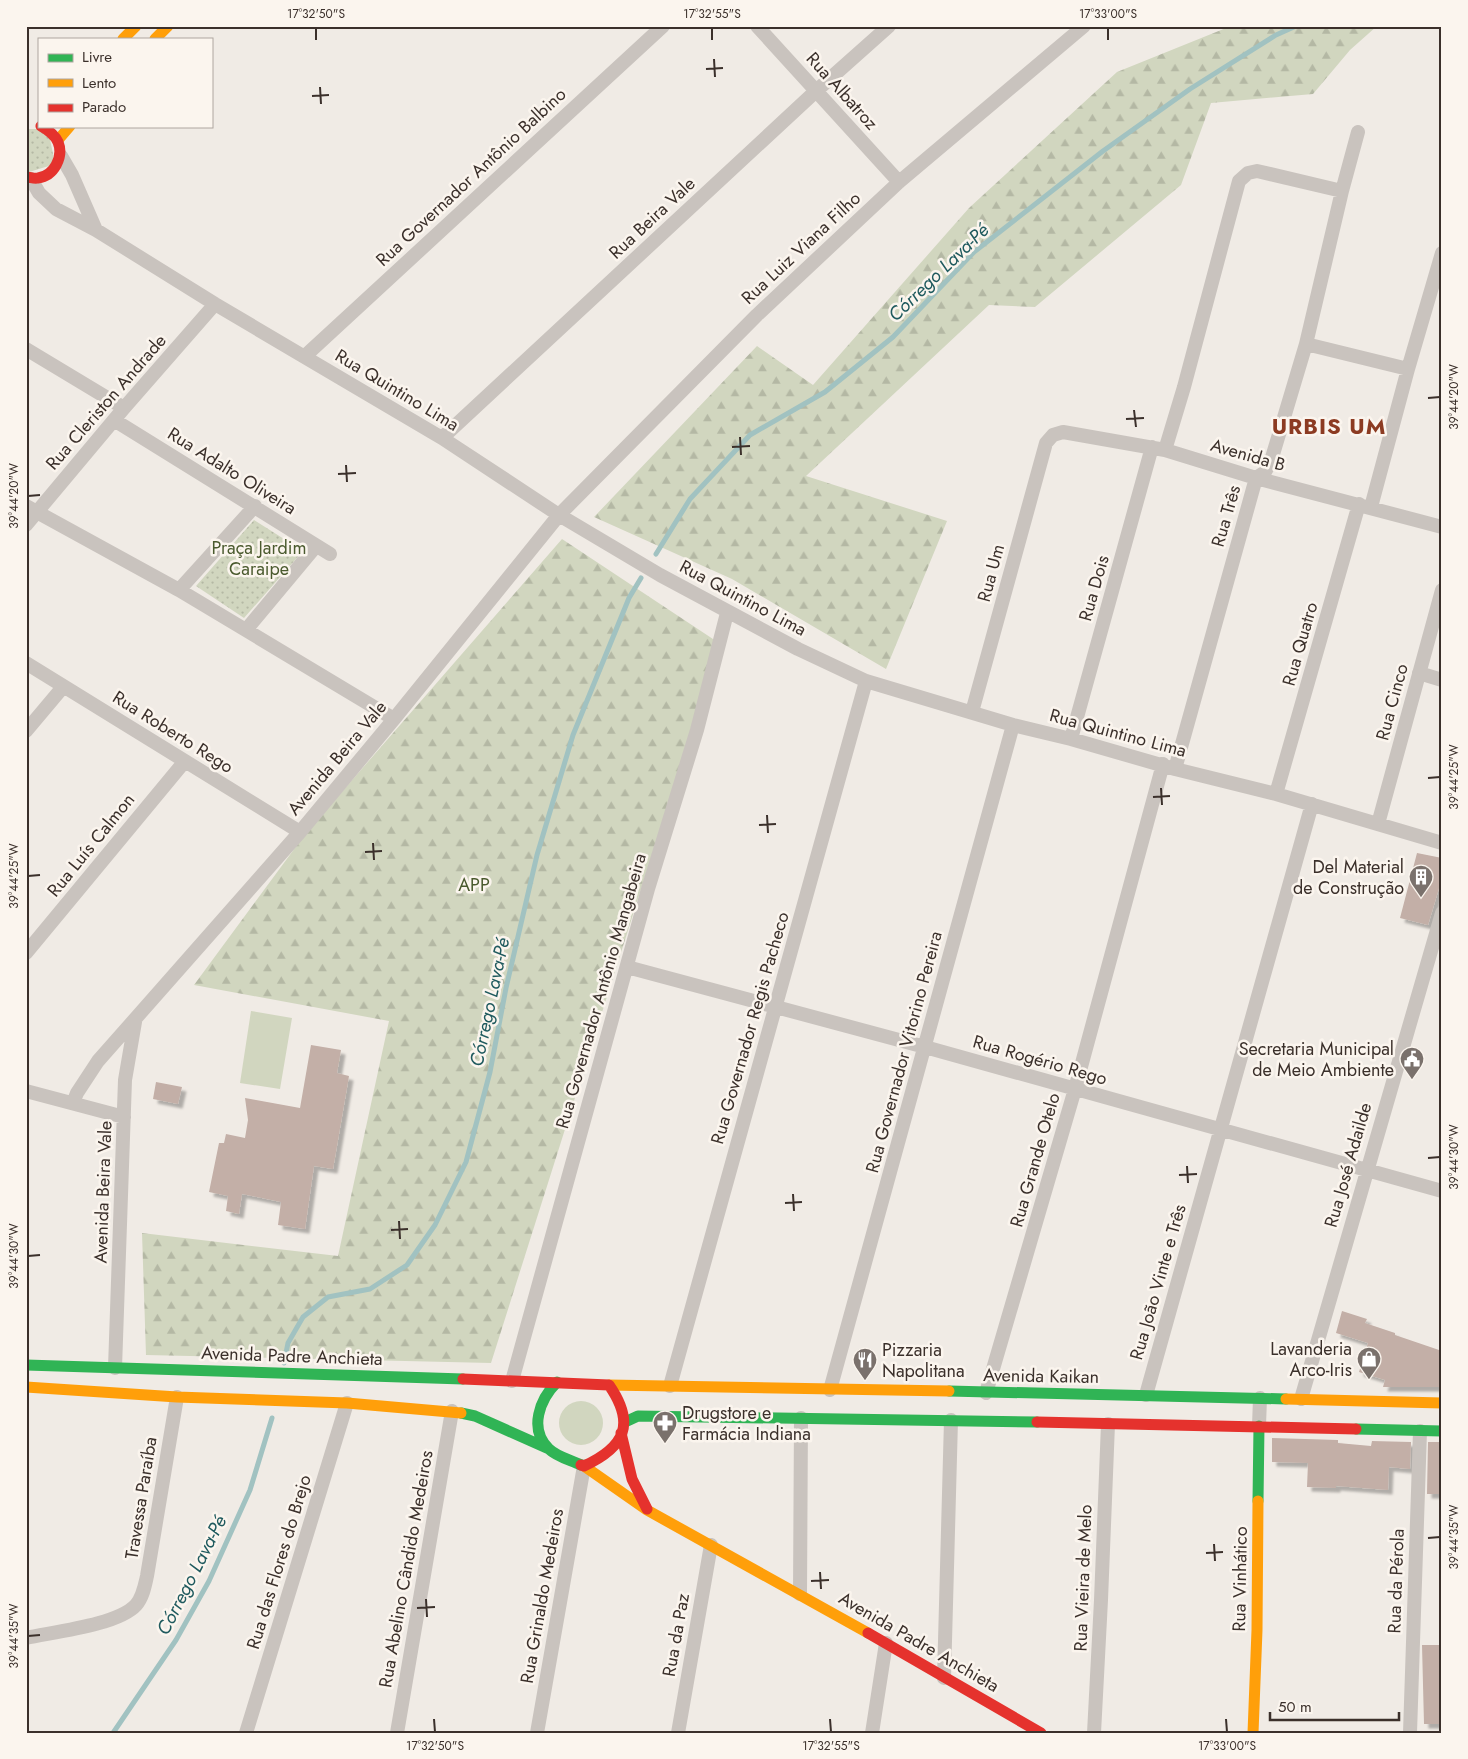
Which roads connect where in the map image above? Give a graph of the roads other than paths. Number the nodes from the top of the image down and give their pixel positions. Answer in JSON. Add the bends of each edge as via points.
{"nodes":[{"id":1,"x":136,"y":26,"type":"edge"},
{"id":2,"x":168,"y":26,"type":"edge"},
{"id":3,"x":663,"y":26,"type":"edge"},
{"id":4,"x":757,"y":26,"type":"edge"},
{"id":5,"x":889,"y":26,"type":"edge"},
{"id":6,"x":1084,"y":26,"type":"edge"},
{"id":7,"x":123,"y":38,"type":"edge"},
{"id":8,"x":156,"y":38,"type":"edge"},
{"id":9,"x":816,"y":91,"type":"junction"},
{"id":10,"x":43,"y":128,"type":"edge"},
{"id":11,"x":68,"y":128,"type":"edge"},
{"id":12,"x":1358,"y":132,"type":"dead end"},
{"id":13,"x":58,"y":140,"type":"junction"},
{"id":14,"x":60,"y":156,"type":"junction"},
{"id":15,"x":28,"y":178,"type":"edge"},
{"id":16,"x":899,"y":182,"type":"junction"},
{"id":17,"x":1342,"y":191,"type":"junction"},
{"id":18,"x":96,"y":230,"type":"junction"},
{"id":19,"x":1442,"y":253,"type":"edge"},
{"id":20,"x":1440,"y":268,"type":"edge"},
{"id":21,"x":215,"y":304,"type":"junction"},
{"id":22,"x":1306,"y":344,"type":"junction"},
{"id":23,"x":26,"y":349,"type":"edge"},
{"id":24,"x":305,"y":356,"type":"junction"},
{"id":25,"x":1408,"y":369,"type":"junction"},
{"id":26,"x":124,"y":408,"type":"junction"},
{"id":27,"x":114,"y":420,"type":"junction"},
{"id":28,"x":442,"y":438,"type":"junction"},
{"id":29,"x":1046,"y":443,"type":"joint"},
{"id":30,"x":1158,"y":449,"type":"junction"},
{"id":31,"x":1256,"y":478,"type":"junction"},
{"id":32,"x":255,"y":506,"type":"junction"},
{"id":33,"x":1365,"y":506,"type":"junction"},
{"id":34,"x":32,"y":509,"type":"edge"},
{"id":35,"x":560,"y":515,"type":"junction"},
{"id":36,"x":26,"y":525,"type":"edge"},
{"id":37,"x":1442,"y":527,"type":"edge"},
{"id":38,"x":316,"y":546,"type":"junction"},
{"id":39,"x":330,"y":554,"type":"dead end"},
{"id":40,"x":179,"y":590,"type":"junction"},
{"id":41,"x":1442,"y":590,"type":"edge"},
{"id":42,"x":727,"y":613,"type":"junction"},
{"id":43,"x":246,"y":630,"type":"junction"},
{"id":44,"x":26,"y":664,"type":"edge"},
{"id":45,"x":1419,"y":673,"type":"junction"},
{"id":46,"x":1442,"y":680,"type":"edge"},
{"id":47,"x":866,"y":681,"type":"junction"},
{"id":48,"x":63,"y":687,"type":"junction"},
{"id":49,"x":972,"y":712,"type":"junction"},
{"id":50,"x":394,"y":719,"type":"junction"},
{"id":51,"x":1013,"y":725,"type":"junction"},
{"id":52,"x":26,"y":731,"type":"edge"},
{"id":53,"x":1071,"y":739,"type":"junction"},
{"id":54,"x":185,"y":761,"type":"junction"},
{"id":55,"x":1169,"y":766,"type":"junction"},
{"id":56,"x":1276,"y":794,"type":"junction"},
{"id":57,"x":1312,"y":804,"type":"junction"},
{"id":58,"x":1378,"y":824,"type":"junction"},
{"id":59,"x":300,"y":832,"type":"junction"},
{"id":60,"x":1442,"y":843,"type":"edge"},
{"id":61,"x":1442,"y":913,"type":"edge"},
{"id":62,"x":26,"y":953,"type":"edge"},
{"id":63,"x":627,"y":967,"type":"junction"},
{"id":64,"x":776,"y":1008,"type":"junction"},
{"id":65,"x":135,"y":1019,"type":"junction"},
{"id":66,"x":925,"y":1047,"type":"junction"},
{"id":67,"x":1075,"y":1089,"type":"junction"},
{"id":68,"x":26,"y":1091,"type":"edge"},
{"id":69,"x":73,"y":1103,"type":"junction"},
{"id":70,"x":124,"y":1117,"type":"junction"},
{"id":71,"x":1221,"y":1130,"type":"junction"},
{"id":72,"x":1366,"y":1171,"type":"junction"},
{"id":73,"x":1442,"y":1191,"type":"edge"},
{"id":74,"x":26,"y":1364,"type":"edge"},
{"id":75,"x":115,"y":1368,"type":"junction"},
{"id":76,"x":512,"y":1381,"type":"junction"},
{"id":77,"x":557,"y":1382,"type":"junction"},
{"id":78,"x":609,"y":1385,"type":"junction"},
{"id":79,"x":670,"y":1386,"type":"junction"},
{"id":80,"x":26,"y":1387,"type":"edge"},
{"id":81,"x":830,"y":1390,"type":"junction"},
{"id":82,"x":986,"y":1393,"type":"junction"},
{"id":83,"x":1146,"y":1395,"type":"junction"},
{"id":84,"x":177,"y":1397,"type":"junction"},
{"id":85,"x":1260,"y":1398,"type":"junction"},
{"id":86,"x":1301,"y":1399,"type":"junction"},
{"id":87,"x":347,"y":1403,"type":"junction"},
{"id":88,"x":1442,"y":1403,"type":"edge"},
{"id":89,"x":452,"y":1411,"type":"junction"},
{"id":90,"x":801,"y":1418,"type":"junction"},
{"id":91,"x":951,"y":1420,"type":"junction"},
{"id":92,"x":1108,"y":1424,"type":"junction"},
{"id":93,"x":1259,"y":1426,"type":"junction"},
{"id":94,"x":623,"y":1427,"type":"junction"},
{"id":95,"x":1420,"y":1431,"type":"junction"},
{"id":96,"x":1442,"y":1431,"type":"edge"},
{"id":97,"x":549,"y":1449,"type":"junction"},
{"id":98,"x":584,"y":1466,"type":"junction"},
{"id":99,"x":647,"y":1510,"type":"junction"},
{"id":100,"x":711,"y":1544,"type":"junction"},
{"id":101,"x":800,"y":1594,"type":"junction"},
{"id":102,"x":26,"y":1638,"type":"edge"},
{"id":103,"x":886,"y":1642,"type":"junction"},
{"id":104,"x":944,"y":1678,"type":"junction"},
{"id":105,"x":1040,"y":1732,"type":"edge"},
{"id":106,"x":246,"y":1733,"type":"edge"},
{"id":107,"x":397,"y":1733,"type":"edge"},
{"id":108,"x":537,"y":1733,"type":"edge"},
{"id":109,"x":678,"y":1733,"type":"edge"},
{"id":110,"x":872,"y":1733,"type":"edge"},
{"id":111,"x":1094,"y":1733,"type":"edge"},
{"id":112,"x":1253,"y":1733,"type":"edge"},
{"id":113,"x":1410,"y":1733,"type":"edge"}],
"edges":[{"from":1,"to":7,"type":"street"},
{"from":2,"to":8,"type":"street"},
{"from":3,"to":24,"type":"street","name":"Rua Governador Antônio Balbino"},
{"from":4,"to":9,"type":"street","name":"Rua Albatroz"},
{"from":5,"to":9,"type":"street","name":"Rua Beira Vale"},
{"from":6,"to":16,"type":"street","name":"Rua Luiz Viana Filho"},
{"from":9,"to":16,"type":"street","name":"Rua Albatroz"},
{"from":9,"to":28,"type":"street","name":"Rua Beira Vale"},
{"from":10,"to":13,"type":"street","via":[[50,130]]},
{"from":11,"to":13,"type":"street"},
{"from":12,"to":17,"type":"street","name":"Rua Três"},
{"from":13,"to":14,"type":"street"},
{"from":14,"to":15,"type":"street","via":[[50,173],[41,178]]},
{"from":14,"to":18,"type":"street"},
{"from":15,"to":18,"type":"street","name":"Rua Quintino Lima","via":[[56,209]]},
{"from":16,"to":35,"type":"street","name":"Rua Luiz Viana Filho","via":[[757,315]]},
{"from":17,"to":22,"type":"street","name":"Rua Três"},
{"from":17,"to":30,"type":"street","name":"Rua Dois","via":[[1257,171],[1248,173],[1240,181],[1184,387]]},
{"from":18,"to":21,"type":"street","name":"Rua Quintino Lima"},
{"from":19,"to":20,"type":"street","name":"Rua Quatro"},
{"from":20,"to":25,"type":"street","name":"Rua Quatro"},
{"from":21,"to":24,"type":"street","name":"Rua Quintino Lima"},
{"from":21,"to":26,"type":"street","name":"Rua Cleriston Andrade"},
{"from":22,"to":25,"type":"street"},
{"from":22,"to":31,"type":"street","name":"Rua Três","via":[[1271,461],[1265,472]]},
{"from":23,"to":26,"type":"street"},
{"from":24,"to":28,"type":"street","name":"Rua Quintino Lima"},
{"from":25,"to":33,"type":"street","name":"Rua Quatro"},
{"from":26,"to":27,"type":"street","name":"Rua Cleriston Andrade"},
{"from":27,"to":32,"type":"street","name":"Rua Adalto Oliveira"},
{"from":27,"to":34,"type":"street","name":"Rua Cleriston Andrade"},
{"from":28,"to":35,"type":"street","name":"Rua Quintino Lima"},
{"from":29,"to":30,"type":"street","name":"Avenida B","via":[[1053,435],[1063,432]]},
{"from":29,"to":49,"type":"street","name":"Rua Um"},
{"from":30,"to":31,"type":"street","name":"Avenida B"},
{"from":30,"to":53,"type":"street","name":"Rua Dois"},
{"from":31,"to":33,"type":"street","name":"Avenida B"},
{"from":31,"to":55,"type":"street","name":"Rua Três"},
{"from":32,"to":38,"type":"street","name":"Rua Adalto Oliveira"},
{"from":32,"to":40,"type":"street"},
{"from":33,"to":37,"type":"street","name":"Avenida B"},
{"from":33,"to":56,"type":"street","name":"Rua Quatro"},
{"from":34,"to":36,"type":"street","name":"Rua Cleriston Andrade"},
{"from":34,"to":40,"type":"street"},
{"from":35,"to":42,"type":"street","name":"Rua Quintino Lima"},
{"from":35,"to":50,"type":"street","name":"Avenida Beira Vale"},
{"from":38,"to":39,"type":"street","name":"Rua Adalto Oliveira"},
{"from":38,"to":43,"type":"street"},
{"from":40,"to":43,"type":"street"},
{"from":41,"to":45,"type":"street","name":"Rua Cinco"},
{"from":42,"to":47,"type":"street","name":"Rua Quintino Lima"},
{"from":42,"to":63,"type":"street","name":"Rua Governador Antônio Mangabeira"},
{"from":43,"to":50,"type":"street"},
{"from":44,"to":48,"type":"street","name":"Rua Roberto Rego"},
{"from":45,"to":46,"type":"street"},
{"from":45,"to":58,"type":"street","name":"Rua Cinco"},
{"from":47,"to":49,"type":"street","name":"Rua Quintino Lima"},
{"from":47,"to":64,"type":"street","name":"Rua Governador Regis Pacheco"},
{"from":48,"to":52,"type":"street"},
{"from":48,"to":54,"type":"street","name":"Rua Roberto Rego"},
{"from":49,"to":51,"type":"street","name":"Rua Quintino Lima"},
{"from":50,"to":59,"type":"street","name":"Avenida Beira Vale"},
{"from":51,"to":53,"type":"street","name":"Rua Quintino Lima"},
{"from":51,"to":66,"type":"street","name":"Rua Governador Vitorino Pereira"},
{"from":53,"to":55,"type":"street","name":"Rua Quintino Lima"},
{"from":54,"to":59,"type":"street","name":"Rua Roberto Rego"},
{"from":54,"to":62,"type":"street","name":"Rua Luís Calmon"},
{"from":55,"to":56,"type":"street","name":"Rua Quintino Lima"},
{"from":55,"to":67,"type":"street","name":"Rua Grande Otelo"},
{"from":56,"to":57,"type":"street","name":"Rua Quintino Lima"},
{"from":57,"to":58,"type":"street","name":"Rua Quintino Lima"},
{"from":57,"to":71,"type":"street","name":"Rua João Vinte e Três"},
{"from":58,"to":60,"type":"street","name":"Rua Quintino Lima"},
{"from":59,"to":65,"type":"street","name":"Avenida Beira Vale"},
{"from":61,"to":72,"type":"street","name":"Rua José Adailde"},
{"from":63,"to":64,"type":"street","name":"Rua Rogério Rego"},
{"from":63,"to":76,"type":"street","name":"Rua Governador Antônio Mangabeira"},
{"from":64,"to":66,"type":"street","name":"Rua Rogério Rego"},
{"from":64,"to":79,"type":"street","name":"Rua Governador Regis Pacheco"},
{"from":65,"to":69,"type":"street","name":"Avenida Beira Vale","via":[[98,1061]]},
{"from":65,"to":70,"type":"street","name":"Avenida Beira Vale","via":[[126,1066]]},
{"from":66,"to":67,"type":"street","name":"Rua Rogério Rego"},
{"from":66,"to":81,"type":"street","name":"Rua Governador Vitorino Pereira"},
{"from":67,"to":71,"type":"street","name":"Rua Rogério Rego"},
{"from":67,"to":82,"type":"street","name":"Rua Grande Otelo"},
{"from":68,"to":69,"type":"street"},
{"from":69,"to":70,"type":"street"},
{"from":70,"to":75,"type":"street","name":"Avenida Beira Vale"},
{"from":71,"to":72,"type":"street","name":"Rua Rogério Rego"},
{"from":71,"to":83,"type":"street","name":"Rua João Vinte e Três"},
{"from":72,"to":73,"type":"street","name":"Rua Rogério Rego"},
{"from":72,"to":86,"type":"street","name":"Rua José Adailde"},
{"from":74,"to":75,"type":"street","name":"Avenida Padre Anchieta"},
{"from":75,"to":76,"type":"street","name":"Avenida Padre Anchieta"},
{"from":76,"to":77,"type":"street","name":"Avenida Padre Anchieta"},
{"from":77,"to":78,"type":"street","name":"Avenida Padre Anchieta"},
{"from":77,"to":97,"type":"street","via":[[540,1401],[538,1411],[538,1426]]},
{"from":78,"to":79,"type":"street","name":"Avenida Kaikan"},
{"from":78,"to":94,"type":"street","via":[[622,1404]]},
{"from":79,"to":81,"type":"street","name":"Avenida Kaikan"},
{"from":80,"to":84,"type":"street","name":"Avenida Padre Anchieta"},
{"from":81,"to":82,"type":"street","name":"Avenida Kaikan"},
{"from":82,"to":83,"type":"street","name":"Avenida Kaikan"},
{"from":83,"to":85,"type":"street","name":"Avenida Kaikan"},
{"from":84,"to":87,"type":"street","name":"Avenida Padre Anchieta"},
{"from":84,"to":102,"type":"street","name":"Travessa Paraíba","via":[[147,1576],[137,1604],[108,1621]]},
{"from":85,"to":86,"type":"street","name":"Avenida Kaikan"},
{"from":85,"to":93,"type":"street"},
{"from":86,"to":88,"type":"street","name":"Avenida Kaikan"},
{"from":87,"to":89,"type":"street","name":"Avenida Padre Anchieta"},
{"from":87,"to":106,"type":"street","name":"Rua das Flores do Brejo"},
{"from":89,"to":97,"type":"street","name":"Avenida Padre Anchieta","via":[[475,1416]]},
{"from":89,"to":107,"type":"street","name":"Rua Abelino Cândido Medeiros"},
{"from":90,"to":91,"type":"street"},
{"from":90,"to":94,"type":"street","via":[[638,1416]]},
{"from":90,"to":101,"type":"street"},
{"from":91,"to":92,"type":"street"},
{"from":91,"to":104,"type":"street"},
{"from":92,"to":93,"type":"street"},
{"from":92,"to":111,"type":"street","name":"Rua Vieira de Melo"},
{"from":93,"to":95,"type":"street"},
{"from":93,"to":112,"type":"street","name":"Rua Vinhático"},
{"from":94,"to":98,"type":"street","via":[[619,1441],[609,1452]]},
{"from":94,"to":99,"type":"street","via":[[632,1479]]},
{"from":95,"to":96,"type":"street"},
{"from":95,"to":113,"type":"street","name":"Rua da Pérola"},
{"from":97,"to":98,"type":"street","name":"Avenida Padre Anchieta"},
{"from":98,"to":99,"type":"street","name":"Avenida Padre Anchieta"},
{"from":98,"to":108,"type":"street","name":"Rua Grinaldo Medeiros"},
{"from":99,"to":100,"type":"street","name":"Avenida Padre Anchieta"},
{"from":100,"to":101,"type":"street","name":"Avenida Padre Anchieta"},
{"from":100,"to":109,"type":"street","name":"Rua da Paz"},
{"from":101,"to":103,"type":"street","name":"Avenida Padre Anchieta"},
{"from":103,"to":104,"type":"street","name":"Avenida Padre Anchieta"},
{"from":103,"to":110,"type":"street"},
{"from":104,"to":105,"type":"street","name":"Avenida Padre Anchieta"}]}
